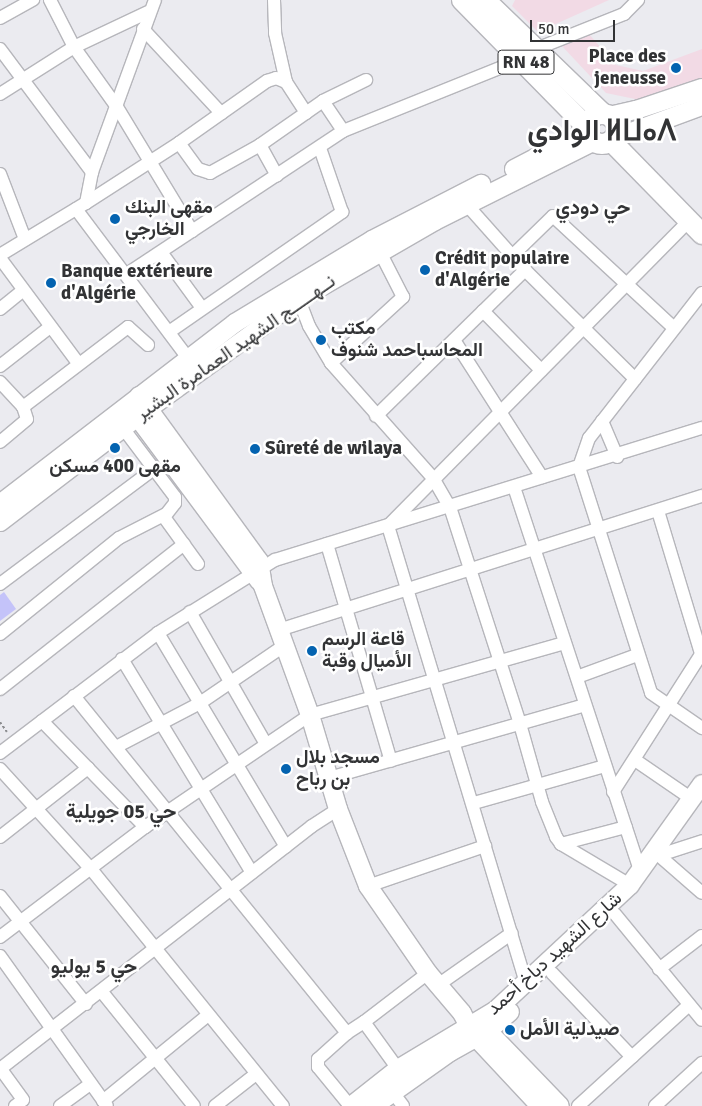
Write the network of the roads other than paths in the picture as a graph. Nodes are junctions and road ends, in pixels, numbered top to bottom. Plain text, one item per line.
1 (33, 0) edge
2 (50, 0) edge
3 (154, 0) edge
4 (274, 0) edge
5 (462, 0) edge
6 (485, 0) edge
7 (638, 0) edge
8 (148, 12) junction
9 (0, 18) edge
10 (143, 29) junction
11 (74, 47) junction
12 (0, 49) edge
13 (529, 54) junction
14 (366, 80) dead end
15 (22, 81) junction
16 (286, 82) junction
17 (702, 88) edge
18 (0, 94) edge
19 (323, 102) junction
20 (702, 106) edge
21 (117, 108) junction
22 (306, 112) junction
23 (221, 113) junction
24 (606, 115) junction
25 (343, 131) junction
26 (599, 136) junction
27 (180, 143) junction
28 (260, 146) junction
29 (320, 148) junction
30 (150, 161) junction
31 (92, 172) junction
32 (277, 176) junction
33 (1, 178) edge
34 (467, 204) junction
35 (81, 206) junction
36 (696, 228) edge
37 (192, 231) junction
38 (25, 239) junction
39 (162, 252) junction
40 (380, 252) junction
41 (512, 256) junction
42 (0, 257) edge
43 (525, 270) junction
44 (127, 274) junction
45 (626, 284) junction
46 (22, 292) junction
47 (297, 292) junction
48 (702, 293) edge
49 (202, 308) junction
50 (0, 309) edge
51 (484, 311) junction
52 (50, 327) junction
53 (583, 327) junction
54 (673, 327) junction
55 (169, 332) junction
56 (454, 340) junction
57 (148, 345) dead end
58 (187, 358) junction
59 (78, 363) junction
60 (331, 363) junction
61 (0, 366) edge
62 (541, 370) junction
63 (199, 373) junction
64 (634, 378) junction
65 (1, 384) edge
66 (23, 407) junction
67 (138, 407) junction
68 (500, 410) junction
69 (376, 416) junction
70 (602, 421) junction
71 (123, 428) junction
72 (702, 428) edge
73 (0, 442) edge
74 (618, 457) junction
75 (579, 468) junction
76 (154, 469) junction
77 (542, 477) junction
78 (433, 478) junction
79 (514, 487) junction
80 (702, 496) edge
81 (0, 504) edge
82 (450, 507) junction
83 (658, 511) junction
84 (164, 514) junction
85 (0, 522) edge
86 (388, 526) junction
87 (599, 530) junction
88 (184, 544) junction
89 (327, 544) junction
90 (535, 549) junction
91 (198, 564) dead end
92 (471, 568) junction
93 (259, 575) junction
94 (0, 584) edge
95 (407, 588) junction
96 (346, 609) junction
97 (190, 612) junction
98 (158, 633) junction
99 (0, 634) edge
100 (282, 638) junction
101 (564, 643) junction
102 (702, 653) edge
103 (637, 655) junction
104 (122, 659) junction
105 (500, 661) junction
106 (577, 677) junction
107 (436, 678) junction
108 (230, 682) junction
109 (0, 689) edge
110 (74, 696) junction
111 (372, 697) junction
112 (200, 703) junction
113 (585, 705) junction
114 (670, 707) junction
115 (310, 715) junction
116 (42, 721) junction
117 (161, 724) junction
118 (520, 724) junction
119 (702, 728) edge
120 (456, 743) junction
121 (266, 744) junction
122 (116, 747) junction
123 (0, 753) edge
124 (391, 760) junction
125 (635, 760) junction
126 (236, 764) junction
127 (605, 766) junction
128 (88, 768) junction
129 (0, 769) edge
130 (329, 778) junction
131 (537, 785) junction
132 (200, 789) junction
133 (613, 792) junction
134 (699, 795) edge
135 (474, 803) junction
136 (36, 808) junction
137 (338, 810) junction
138 (166, 812) junction
139 (145, 827) junction
140 (626, 827) junction
141 (0, 837) edge
142 (702, 841) edge
143 (561, 844) junction
144 (286, 846) junction
145 (484, 846) junction
146 (662, 854) junction
147 (91, 869) junction
148 (252, 873) junction
149 (635, 878) junction
150 (368, 886) junction
151 (232, 890) junction
152 (702, 893) edge
153 (0, 896) edge
154 (615, 914) junction
155 (20, 922) junction
156 (512, 933) junction
157 (702, 936) edge
158 (0, 937) edge
159 (156, 950) junction
160 (0, 956) edge
161 (658, 969) junction
162 (552, 973) junction
163 (433, 979) junction
164 (526, 982) junction
165 (102, 992) junction
166 (86, 1004) junction
167 (689, 1005) junction
168 (208, 1015) junction
169 (702, 1020) edge
170 (364, 1022) junction
171 (475, 1026) junction
172 (54, 1029) junction
173 (347, 1033) junction
174 (632, 1057) junction
175 (155, 1058) junction
176 (702, 1063) edge
177 (0, 1069) edge
178 (398, 1069) junction
179 (256, 1074) junction
180 (90, 1084) junction
181 (393, 1093) edge
182 (105, 1103) edge
183 (15, 1106) edge
184 (60, 1106) edge
185 (194, 1106) edge
186 (215, 1106) edge
187 (283, 1106) edge
188 (350, 1106) edge
189 (374, 1106) edge
190 (540, 1106) edge
191 (560, 1106) edge
192 (578, 1106) edge
193 (655, 1106) edge

1 - 9 street
2 - 11 street
3 - 8 street
4 - 16 street
5 - 13 main road, RN 48
6 - 13 main road, RN 48
7 - 13 street
8 - 10 street
8 - 11 street
10 - 21 street
10 - 23 street
11 - 15 street
11 - 21 street
12 - 15 street
13 - 24 main road, RN 48
13 - 25 street
13 - 26 main road, RN 48
14 - 19 street
15 - 18 street
15 - 31 street
16 - 22 street
16 - 23 street
17 - 24 street
19 - 22 street
19 - 25 street
20 - 26 street
21 - 30 street
21 - 31 street
22 - 28 street
23 - 27 street
24 - 26 main road
24 - 26 main road
25 - 29 street
26 - 34 street, نــهـــــج الشهيد العمامرة البشير
26 - 36 main road
26 - 47 street, نــهـــــج الشهيد العمامرة البشير
27 - 28 street
27 - 30 street
28 - 32 street
29 - 32 street
29 - 49 street
30 - 35 street
30 - 37 street
31 - 35 street
32 - 37 street
33 - 38 street
34 - 40 street, نــهـــــج الشهيد العمامرة البشير
34 - 41 street
35 - 38 street
35 - 44 street
36 - 45 street
37 - 39 street
38 - 42 street
39 - 44 street
39 - 49 street
40 - 47 street, نــهـــــج الشهيد العمامرة البشير
40 - 60 street
41 - 43 street
41 - 45 street
42 - 46 street
43 - 51 street
43 - 53 street
44 - 55 street
45 - 53 street
45 - 54 street
46 - 50 street
46 - 52 street
47 - 58 street, نــهـــــج الشهيد العمامرة البشير
47 - 60 street
47 - 63 street, نــهـــــج الشهيد العمامرة البشير
48 - 54 street
49 - 55 street
51 - 56 street
51 - 62 street
52 - 59 street
52 - 61 street
53 - 62 street
53 - 64 street
54 - 64 street
55 - 58 street
56 - 68 street
56 - 69 street
57 - 59 street
58 - 63 street
58 - 67 street, نــهـــــج الشهيد العمامرة البشير
59 - 66 street
60 - 69 street
62 - 68 street
63 - 67 street, نــهـــــج الشهيد العمامرة البشير
64 - 70 street
65 - 66 street
66 - 73 street
67 - 71 street, نــهـــــج الشهيد العمامرة البشير
67 - 81 street, نــهـــــج الشهيد العمامرة البشير
67 - 93 street
68 - 77 street
68 - 78 street
69 - 78 street
70 - 74 street
70 - 75 street
71 - 76 street
71 - 85 street, نــهـــــج الشهيد العمامرة البشير
72 - 74 street
74 - 75 street
75 - 77 street
75 - 87 street
76 - 84 street
76 - 94 street
77 - 79 street
78 - 82 street
78 - 86 street
79 - 82 street
79 - 90 street
80 - 83 street
82 - 86 street
82 - 92 street
83 - 87 street
83 - 102 street
84 - 88 street
84 - 99 street
86 - 89 street
86 - 95 street
87 - 90 street
87 - 103 street
88 - 91 street
88 - 109 street
89 - 93 street
89 - 96 street
90 - 92 street
90 - 101 street
92 - 95 street
92 - 105 street
93 - 97 street
93 - 100 street
95 - 96 street
95 - 107 street
96 - 100 street
96 - 111 street
97 - 98 street
97 - 108 street
98 - 104 street
98 - 112 street
100 - 108 street
100 - 115 street
101 - 105 street
101 - 106 street
102 - 114 street
103 - 106 street
103 - 114 street
104 - 110 street
104 - 117 street
105 - 107 street
105 - 118 street
106 - 113 street
107 - 111 street
107 - 120 street
108 - 112 street
108 - 121 street
110 - 116 street
110 - 122 street
111 - 115 street
111 - 124 street
112 - 117 street
112 - 126 street
113 - 118 street
113 - 127 street
114 - 119 street
114 - 125 street
115 - 121 street
115 - 130 street
116 - 123 street
116 - 128 street
117 - 122 street
117 - 132 street
118 - 120 street
118 - 131 street
120 - 124 street
120 - 135 street
121 - 126 street
122 - 138 street
124 - 130 street
125 - 133 street
125 - 134 street
126 - 132 street
126 - 144 street
127 - 131 street
127 - 133 street
128 - 136 street
128 - 139 street
129 - 136 street
130 - 137 street
131 - 135 street
131 - 143 street
132 - 138 street
132 - 148 street
133 - 140 street
134 - 146 street, شارع الشهيد دباخ أحمد
135 - 145 street
136 - 141 street
136 - 147 street
137 - 144 street
137 - 150 street
138 - 139 street
138 - 151 street
139 - 147 street
140 - 143 street
140 - 149 street
142 - 146 street
143 - 149 street
144 - 148 street
145 - 150 street
145 - 156 street
146 - 149 street, شارع الشهيد دباخ أحمد
146 - 152 street
146 - 154 street, شارع الشهيد دباخ أحمد
147 - 155 street
147 - 159 street
148 - 151 street
149 - 164 street, شارع الشهيد دباخ أحمد
150 - 163 street
151 - 159 street
151 - 173 street
153 - 155 street
154 - 161 street
154 - 162 street, شارع الشهيد دباخ أحمد
155 - 158 street
155 - 166 street
156 - 163 street
156 - 164 street
157 - 161 street
159 - 165 street
159 - 168 street
160 - 172 street
161 - 167 street
162 - 171 street, شارع الشهيد دباخ أحمد
162 - 174 street
163 - 170 street
163 - 171 street
164 - 171 street, شارع الشهيد دباخ أحمد
165 - 166 street
165 - 175 street
166 - 172 street
167 - 169 street
167 - 174 street
168 - 175 street
168 - 179 street
170 - 173 street
170 - 178 street
171 - 178 street, شارع الشهيد دباخ أحمد
171 - 181 street, شارع الشهيد دباخ أحمد
171 - 190 street
171 - 191 street
172 - 177 street
172 - 180 street
173 - 188 street
174 - 192 street
175 - 182 street
175 - 185 street
176 - 193 street
177 - 183 street
178 - 181 street, شارع الشهيد دباخ أحمد
179 - 186 street
179 - 187 street
180 - 182 street
180 - 184 street
181 - 188 street, شارع الشهيد دباخ أحمد
181 - 189 street, شارع الشهيد دباخ أحمد

